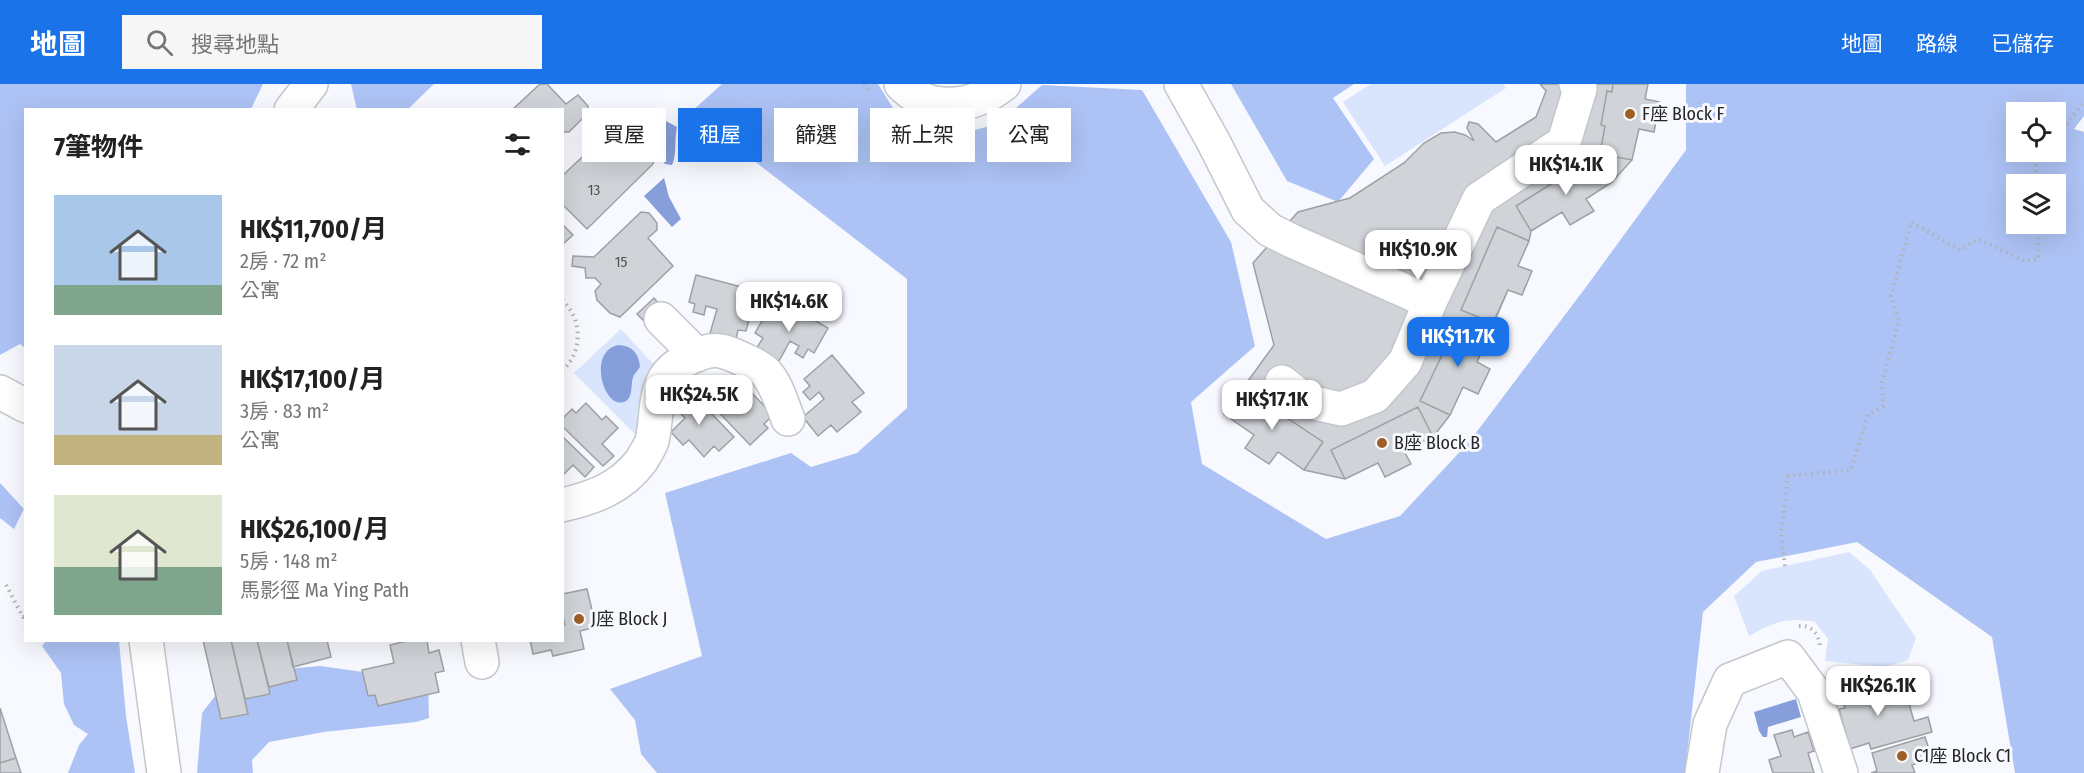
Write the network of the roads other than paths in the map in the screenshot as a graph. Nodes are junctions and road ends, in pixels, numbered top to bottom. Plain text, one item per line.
1 (311, 84) edge
2 (901, 84) edge
3 (1004, 84) edge
4 (1181, 84) edge
5 (1576, 84) edge
6 (293, 108) edge
7 (1430, 302) junction
8 (661, 319) dead end
9 (697, 355) junction
10 (1282, 382) dead end
11 (0, 392) edge
12 (24, 405) edge
13 (788, 419) dead end
14 (564, 505) edge
15 (146, 642) edge
16 (164, 773) edge
17 (1702, 773) edge
18 (1841, 773) edge

1 - 6 street
2 - 3 street
4 - 7 street
5 - 7 street
7 - 10 street
8 - 9 street
9 - 13 street
9 - 14 street
11 - 12 street
15 - 16 street
17 - 18 street

